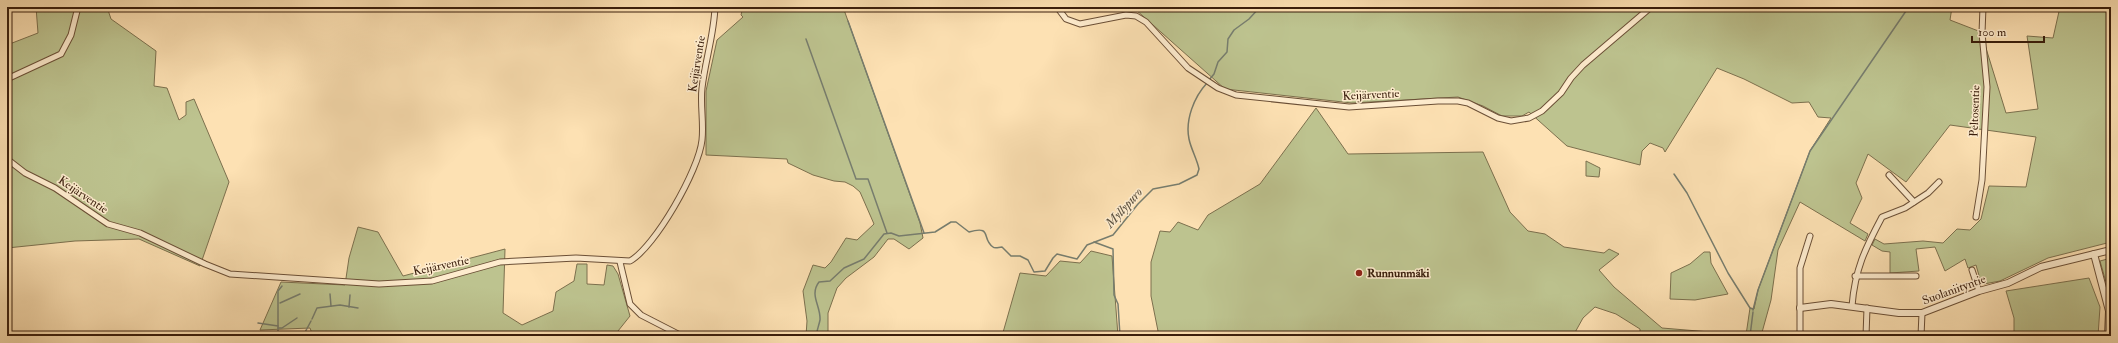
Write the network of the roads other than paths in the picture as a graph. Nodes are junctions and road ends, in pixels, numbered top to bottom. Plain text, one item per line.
1 (78, 7) edge
2 (715, 7) edge
3 (1058, 7) edge
4 (1651, 7) edge
5 (1983, 7) edge
6 (7, 79) edge
7 (7, 160) edge
8 (1889, 175) dead end
9 (1939, 182) dead end
10 (1914, 202) junction
11 (1976, 216) dead end
12 (1810, 236) dead end
13 (2111, 250) edge
14 (2094, 254) junction
15 (620, 262) junction
16 (1972, 270) dead end
17 (1855, 276) junction
18 (1916, 276) dead end
19 (1979, 291) junction
20 (1852, 306) junction
21 (1800, 308) junction
22 (1867, 308) junction
23 (1922, 313) junction
24 (682, 336) edge
25 (1800, 336) edge
26 (1866, 336) edge
27 (1922, 336) edge
28 (1973, 336) edge
29 (1979, 336) edge
30 (2108, 336) edge

1 - 6 street
2 - 15 street, Keijärventie
3 - 4 street, Keijärventie
5 - 11 street, Peltosentie
7 - 15 street, Keijärventie
8 - 10 street
9 - 10 street
10 - 17 street
12 - 21 street
13 - 14 street, Suolaniityntie
14 - 19 street, Suolaniityntie
14 - 30 street
15 - 24 street
16 - 19 street
17 - 18 street
17 - 20 street
19 - 23 street, Suolaniityntie
20 - 21 street, Suolaniityntie
20 - 22 street, Suolaniityntie
21 - 25 street
22 - 23 street, Suolaniityntie
22 - 26 street
23 - 27 street
28 - 29 street

